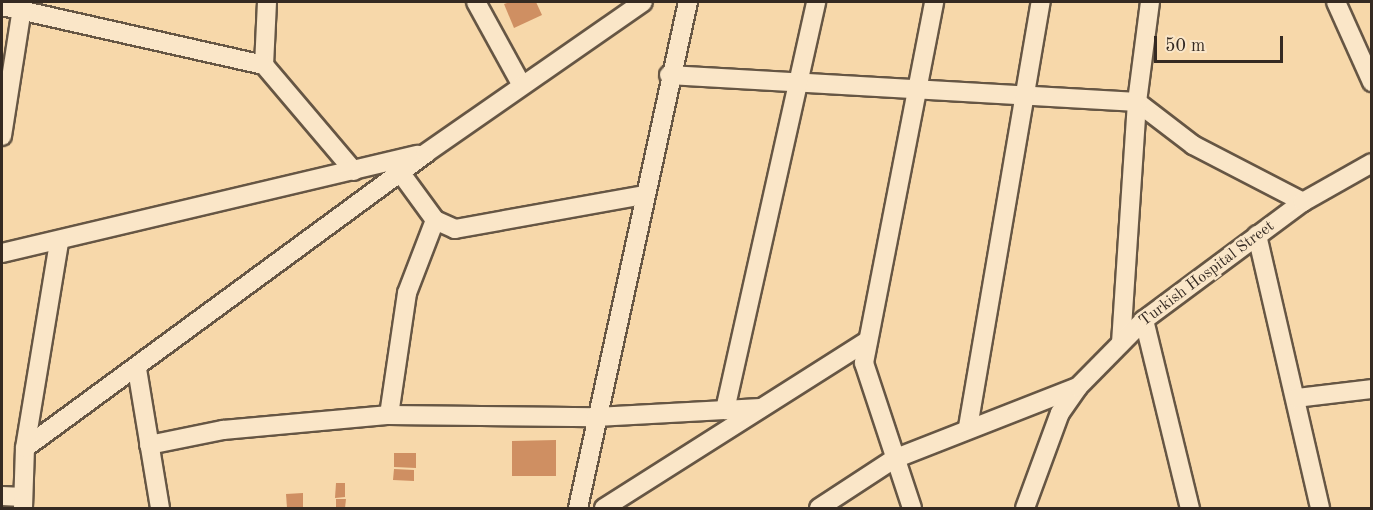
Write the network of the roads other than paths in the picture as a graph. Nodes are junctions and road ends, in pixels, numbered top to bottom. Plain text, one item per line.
1 (267, 2) edge
2 (476, 2) edge
3 (643, 2) edge
4 (688, 2) edge
5 (816, 2) edge
6 (934, 2) edge
7 (1041, 2) edge
8 (1150, 2) edge
9 (1336, 2) edge
10 (2, 6) edge
11 (23, 7) edge
12 (264, 64) junction
13 (669, 75) junction
14 (800, 82) junction
15 (1371, 82) edge
16 (521, 84) junction
17 (917, 88) junction
18 (1027, 92) junction
19 (1137, 102) junction
20 (2, 136) edge
21 (426, 153) junction
22 (1371, 163) edge
23 (354, 171) junction
24 (400, 172) junction
25 (644, 195) junction
26 (1304, 202) junction
27 (435, 220) junction
28 (1257, 235) junction
29 (59, 242) junction
30 (2, 253) edge
31 (1144, 320) junction
32 (867, 341) junction
33 (1121, 343) junction
34 (137, 369) junction
35 (1078, 387) junction
36 (1371, 388) edge
37 (1296, 398) junction
38 (761, 408) junction
39 (725, 410) junction
40 (389, 415) junction
41 (596, 417) junction
42 (968, 427) junction
43 (149, 446) junction
44 (25, 447) junction
45 (894, 459) junction
46 (2, 496) edge
47 (23, 503) edge
48 (160, 508) edge
49 (578, 508) edge
50 (604, 508) edge
51 (819, 508) edge
52 (912, 508) edge
53 (1025, 508) edge
54 (1190, 508) edge
55 (1320, 508) edge

1 - 12 street
2 - 16 street
3 - 16 street
4 - 13 street
5 - 14 street
6 - 17 street
7 - 18 street
8 - 19 street
9 - 15 street
10 - 11 street
11 - 12 street
11 - 20 street
12 - 23 street
13 - 14 street
13 - 25 street
14 - 17 street
14 - 39 street
16 - 21 street
17 - 18 street
17 - 32 street
18 - 19 street
18 - 42 street
19 - 26 street
19 - 33 street
21 - 23 street
21 - 24 street
22 - 26 street, Turkish Hospital Street
23 - 29 street
24 - 27 street
24 - 34 street
25 - 27 street
25 - 41 street
26 - 28 street, Turkish Hospital Street
27 - 40 street
28 - 31 street, Turkish Hospital Street
28 - 37 street
29 - 30 street
29 - 44 street
31 - 33 street, Turkish Hospital Street
31 - 54 street
32 - 38 street
32 - 45 street
33 - 35 street, Turkish Hospital Street
34 - 43 street
34 - 44 street
35 - 42 street
35 - 53 street, Turkish Hospital Street
36 - 37 street
37 - 55 street
38 - 39 street
38 - 50 street
39 - 41 street
40 - 41 street
40 - 43 street
41 - 49 street
42 - 45 street
43 - 48 street
44 - 47 street
45 - 51 street
45 - 52 street
46 - 47 street

